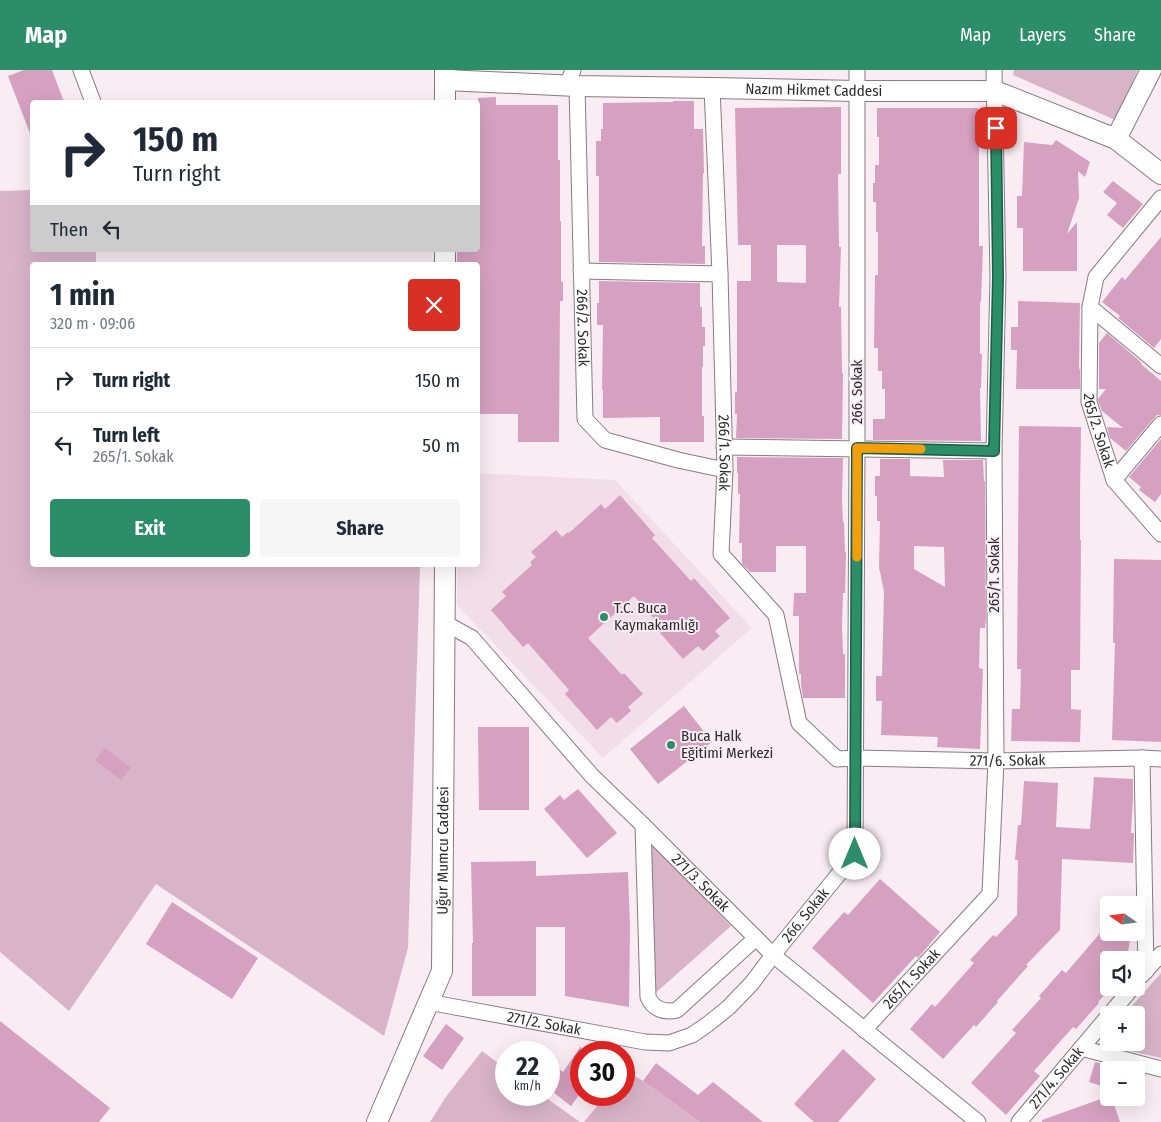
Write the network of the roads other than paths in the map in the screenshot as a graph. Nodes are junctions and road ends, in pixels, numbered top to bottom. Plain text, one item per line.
1 (81, 70) edge
2 (857, 70) edge
3 (994, 70) edge
4 (1151, 70) edge
5 (445, 75) edge
6 (572, 81) edge
7 (712, 88) junction
8 (858, 91) junction
9 (995, 91) junction
10 (92, 100) edge
11 (445, 100) edge
12 (1116, 140) junction
13 (1161, 174) edge
14 (1161, 198) edge
15 (581, 271) junction
16 (720, 274) junction
17 (1090, 307) junction
18 (1161, 366) edge
19 (1161, 424) edge
20 (724, 447) junction
21 (857, 448) junction
22 (994, 451) junction
23 (725, 470) junction
24 (1114, 480) junction
25 (1161, 534) edge
26 (445, 567) edge
27 (445, 623) junction
28 (856, 758) junction
29 (1142, 758) junction
30 (1161, 759) edge
31 (996, 761) junction
32 (642, 824) junction
33 (756, 938) junction
34 (1141, 951) edge
35 (1161, 954) edge
36 (773, 955) junction
37 (1145, 972) edge
38 (1125, 996) edge
39 (428, 1002) junction
40 (864, 1030) junction
41 (1081, 1048) junction
42 (1161, 1069) edge
43 (377, 1122) edge
44 (978, 1122) edge
45 (1019, 1122) edge

1 - 10 street
2 - 8 street, 266. Sokak
3 - 9 street, 265/1. Sokak
4 - 12 main road
5 - 6 main road, Nazım Hikmet Caddesi
5 - 11 main road
6 - 7 main road, Nazım Hikmet Caddesi
6 - 15 street, 266/2. Sokak
7 - 8 main road, Nazım Hikmet Caddesi
7 - 16 street, 266/1. Sokak
8 - 9 main road, Nazım Hikmet Caddesi
8 - 21 street, 266. Sokak
9 - 12 main road, Nazım Hikmet Caddesi
9 - 22 street, 265/1. Sokak
12 - 13 main road, Nazım Hikmet Caddesi
14 - 17 street, 265/2. Sokak
15 - 16 street
15 - 23 street, 266/2. Sokak
16 - 20 street, 266/1. Sokak
17 - 18 street
17 - 24 street, 265/2. Sokak
19 - 24 street
20 - 21 street
20 - 23 street, 266/1. Sokak
21 - 22 street
21 - 28 street, 266. Sokak
22 - 31 street, 265/1. Sokak
23 - 28 street, 266/1. Sokak
24 - 25 street, 265/2. Sokak
26 - 27 main road, Uğur Mumcu Caddesi
27 - 32 street, 271/3. Sokak
27 - 39 main road, Uğur Mumcu Caddesi
28 - 31 street, 271/6. Sokak
28 - 36 street, 266. Sokak
29 - 30 street, 271/6. Sokak
29 - 31 street, 271/6. Sokak
29 - 34 street
31 - 40 street, 265/1. Sokak
32 - 33 street, 271/3. Sokak
32 - 33 street
33 - 36 street, 271/3. Sokak
35 - 37 street
36 - 39 street, 271/2. Sokak
36 - 40 street, 271/3. Sokak
38 - 41 street, 271/4. Sokak
39 - 43 main road, Uğur Mumcu Caddesi
40 - 44 street, 271/3. Sokak
41 - 42 street
41 - 45 street, 271/4. Sokak

